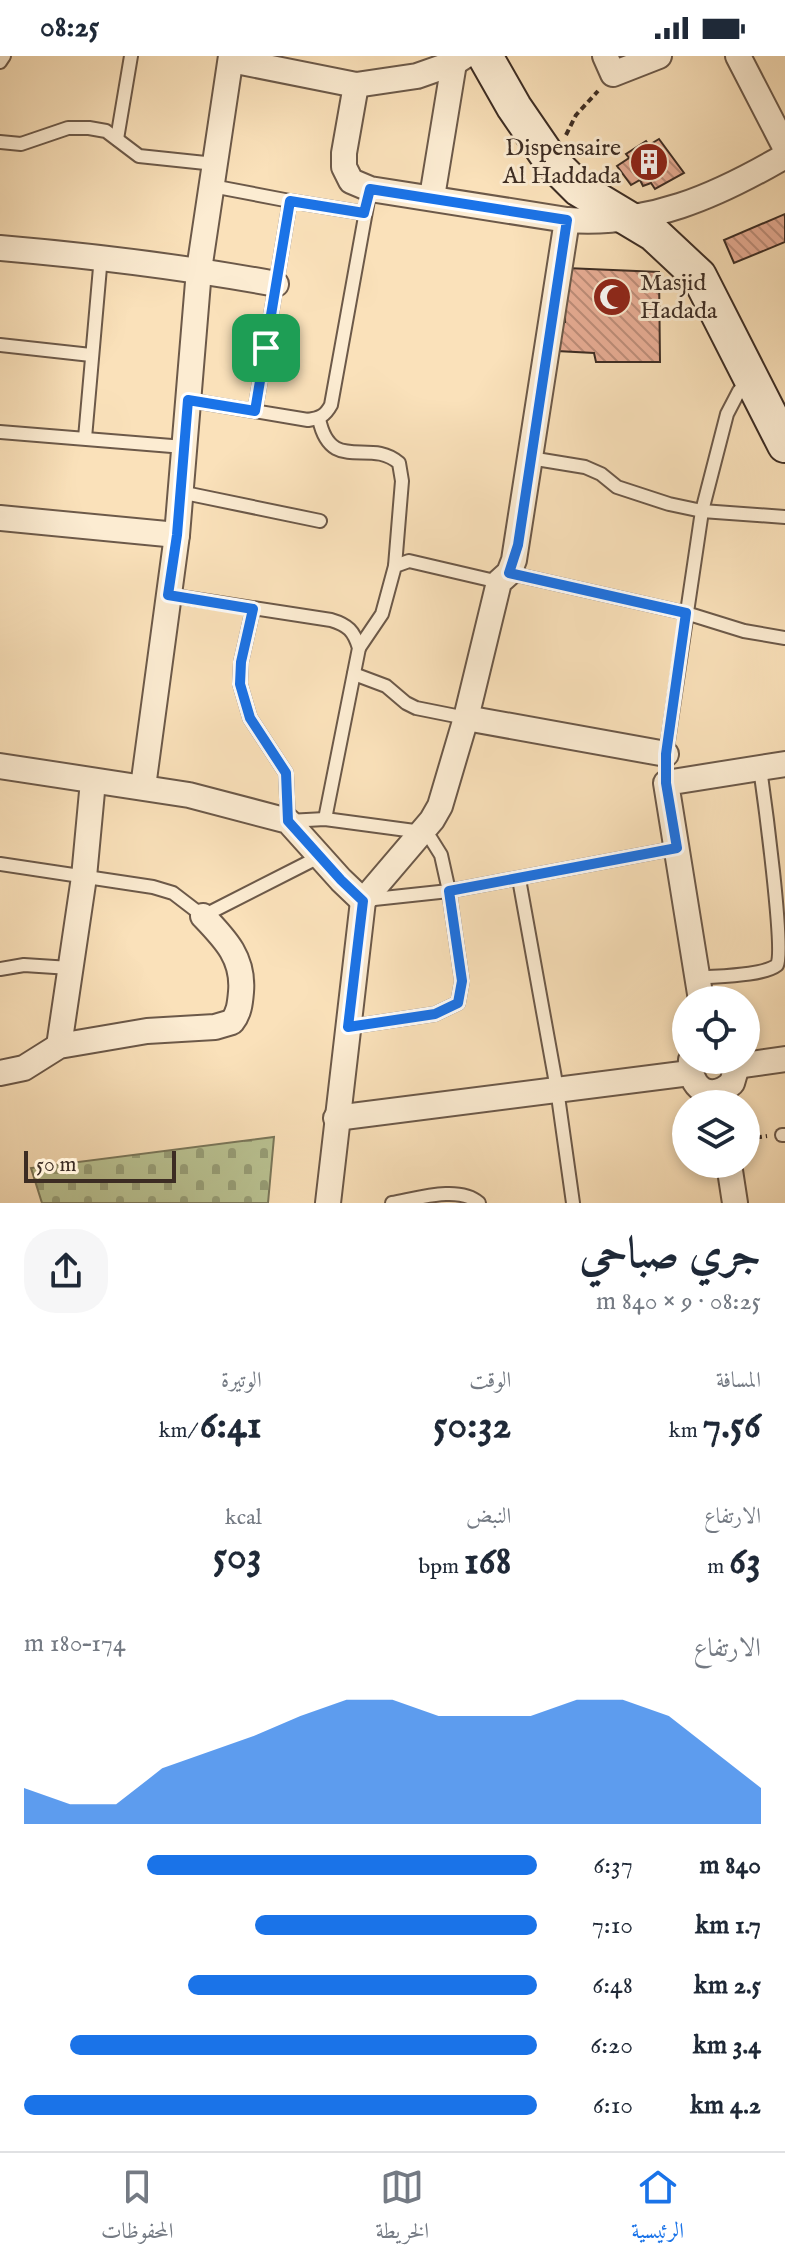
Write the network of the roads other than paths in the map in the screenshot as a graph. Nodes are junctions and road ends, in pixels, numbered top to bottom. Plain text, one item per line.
1 (4, 56) edge
2 (131, 56) edge
3 (659, 56) edge
4 (738, 56) edge
5 (231, 58) edge
6 (468, 58) edge
7 (0, 62) edge
8 (609, 65) edge
9 (356, 85) junction
10 (117, 139) junction
11 (0, 142) edge
12 (785, 147) edge
13 (785, 156) edge
14 (213, 175) junction
15 (370, 189) junction
16 (432, 197) junction
17 (290, 201) junction
18 (364, 213) junction
19 (567, 220) junction
20 (628, 220) junction
21 (0, 248) edge
22 (101, 256) junction
23 (199, 270) junction
24 (276, 284) junction
25 (0, 345) edge
26 (91, 355) junction
27 (751, 379) junction
28 (188, 400) junction
29 (255, 411) junction
30 (319, 419) junction
31 (0, 432) edge
32 (85, 438) junction
33 (785, 445) edge
34 (184, 447) junction
35 (530, 458) junction
36 (180, 492) junction
37 (702, 511) junction
38 (785, 517) edge
39 (0, 518) edge
40 (320, 521) dead end
41 (177, 535) junction
42 (395, 566) junction
43 (504, 578) junction
44 (168, 595) junction
45 (253, 609) junction
46 (686, 613) junction
47 (785, 638) edge
48 (359, 648) junction
49 (354, 674) junction
50 (466, 718) junction
51 (666, 754) junction
52 (785, 764) edge
53 (0, 766) edge
54 (760, 768) junction
55 (93, 781) junction
56 (666, 783) junction
57 (143, 787) junction
58 (325, 819) junction
59 (288, 821) junction
60 (422, 832) junction
61 (677, 848) junction
62 (319, 857) junction
63 (0, 864) edge
64 (84, 877) junction
65 (519, 879) junction
66 (449, 891) junction
67 (363, 901) junction
68 (203, 916) junction
69 (70, 968) junction
70 (0, 969) edge
71 (699, 986) edge
72 (709, 986) edge
73 (348, 1027) junction
74 (59, 1046) junction
75 (785, 1059) edge
76 (760, 1061) edge
77 (672, 1069) edge
78 (0, 1073) edge
79 (557, 1089) junction
80 (336, 1118) junction
81 (731, 1178) edge
82 (328, 1203) edge
83 (392, 1203) edge
84 (479, 1203) edge
85 (573, 1203) edge
86 (735, 1203) edge

1 - 7 lane
2 - 10 lane
3 - 8 street
4 - 12 street
5 - 9 street
5 - 14 street
6 - 9 street
6 - 16 street
6 - 20 street
9 - 15 street
10 - 11 lane
10 - 14 lane
13 - 20 street
14 - 17 lane
14 - 23 street
15 - 16 street
15 - 18 lane
16 - 19 street
17 - 18 lane
17 - 24 lane
18 - 30 lane
19 - 20 street
19 - 35 street
20 - 27 street
21 - 22 street
22 - 23 street
22 - 26 lane
23 - 24 street
23 - 28 street
24 - 29 lane
25 - 26 lane
26 - 32 lane
27 - 33 street
27 - 37 lane
28 - 29 lane
28 - 34 street
29 - 30 lane
30 - 42 lane
31 - 32 lane
32 - 34 lane
34 - 36 street
35 - 37 lane
35 - 43 street
36 - 40 lane
36 - 41 street
37 - 38 lane
37 - 46 lane
39 - 41 street
41 - 44 street
42 - 43 lane
42 - 48 lane
43 - 46 lane
43 - 50 street
44 - 45 lane
44 - 57 street
45 - 48 lane
45 - 59 lane
46 - 47 lane
46 - 51 lane
48 - 49 lane
49 - 50 lane
49 - 58 lane
50 - 51 street
50 - 60 street
51 - 56 lane
52 - 54 street
53 - 55 street
54 - 56 street
54 - 72 lane
55 - 57 street
55 - 64 street
56 - 61 street
57 - 59 street
58 - 59 lane
58 - 60 lane
59 - 62 street
60 - 66 lane
60 - 67 street
61 - 65 lane
61 - 71 street
62 - 67 street
62 - 68 lane
63 - 64 lane
64 - 68 lane
64 - 69 street
65 - 66 lane
65 - 79 lane
66 - 67 lane
66 - 73 lane
67 - 73 street
68 - 74 street
69 - 70 lane
69 - 74 street
73 - 80 street
74 - 78 street
75 - 76 street
77 - 79 street
79 - 80 street
79 - 85 lane
80 - 82 street
81 - 86 street
83 - 84 lane

